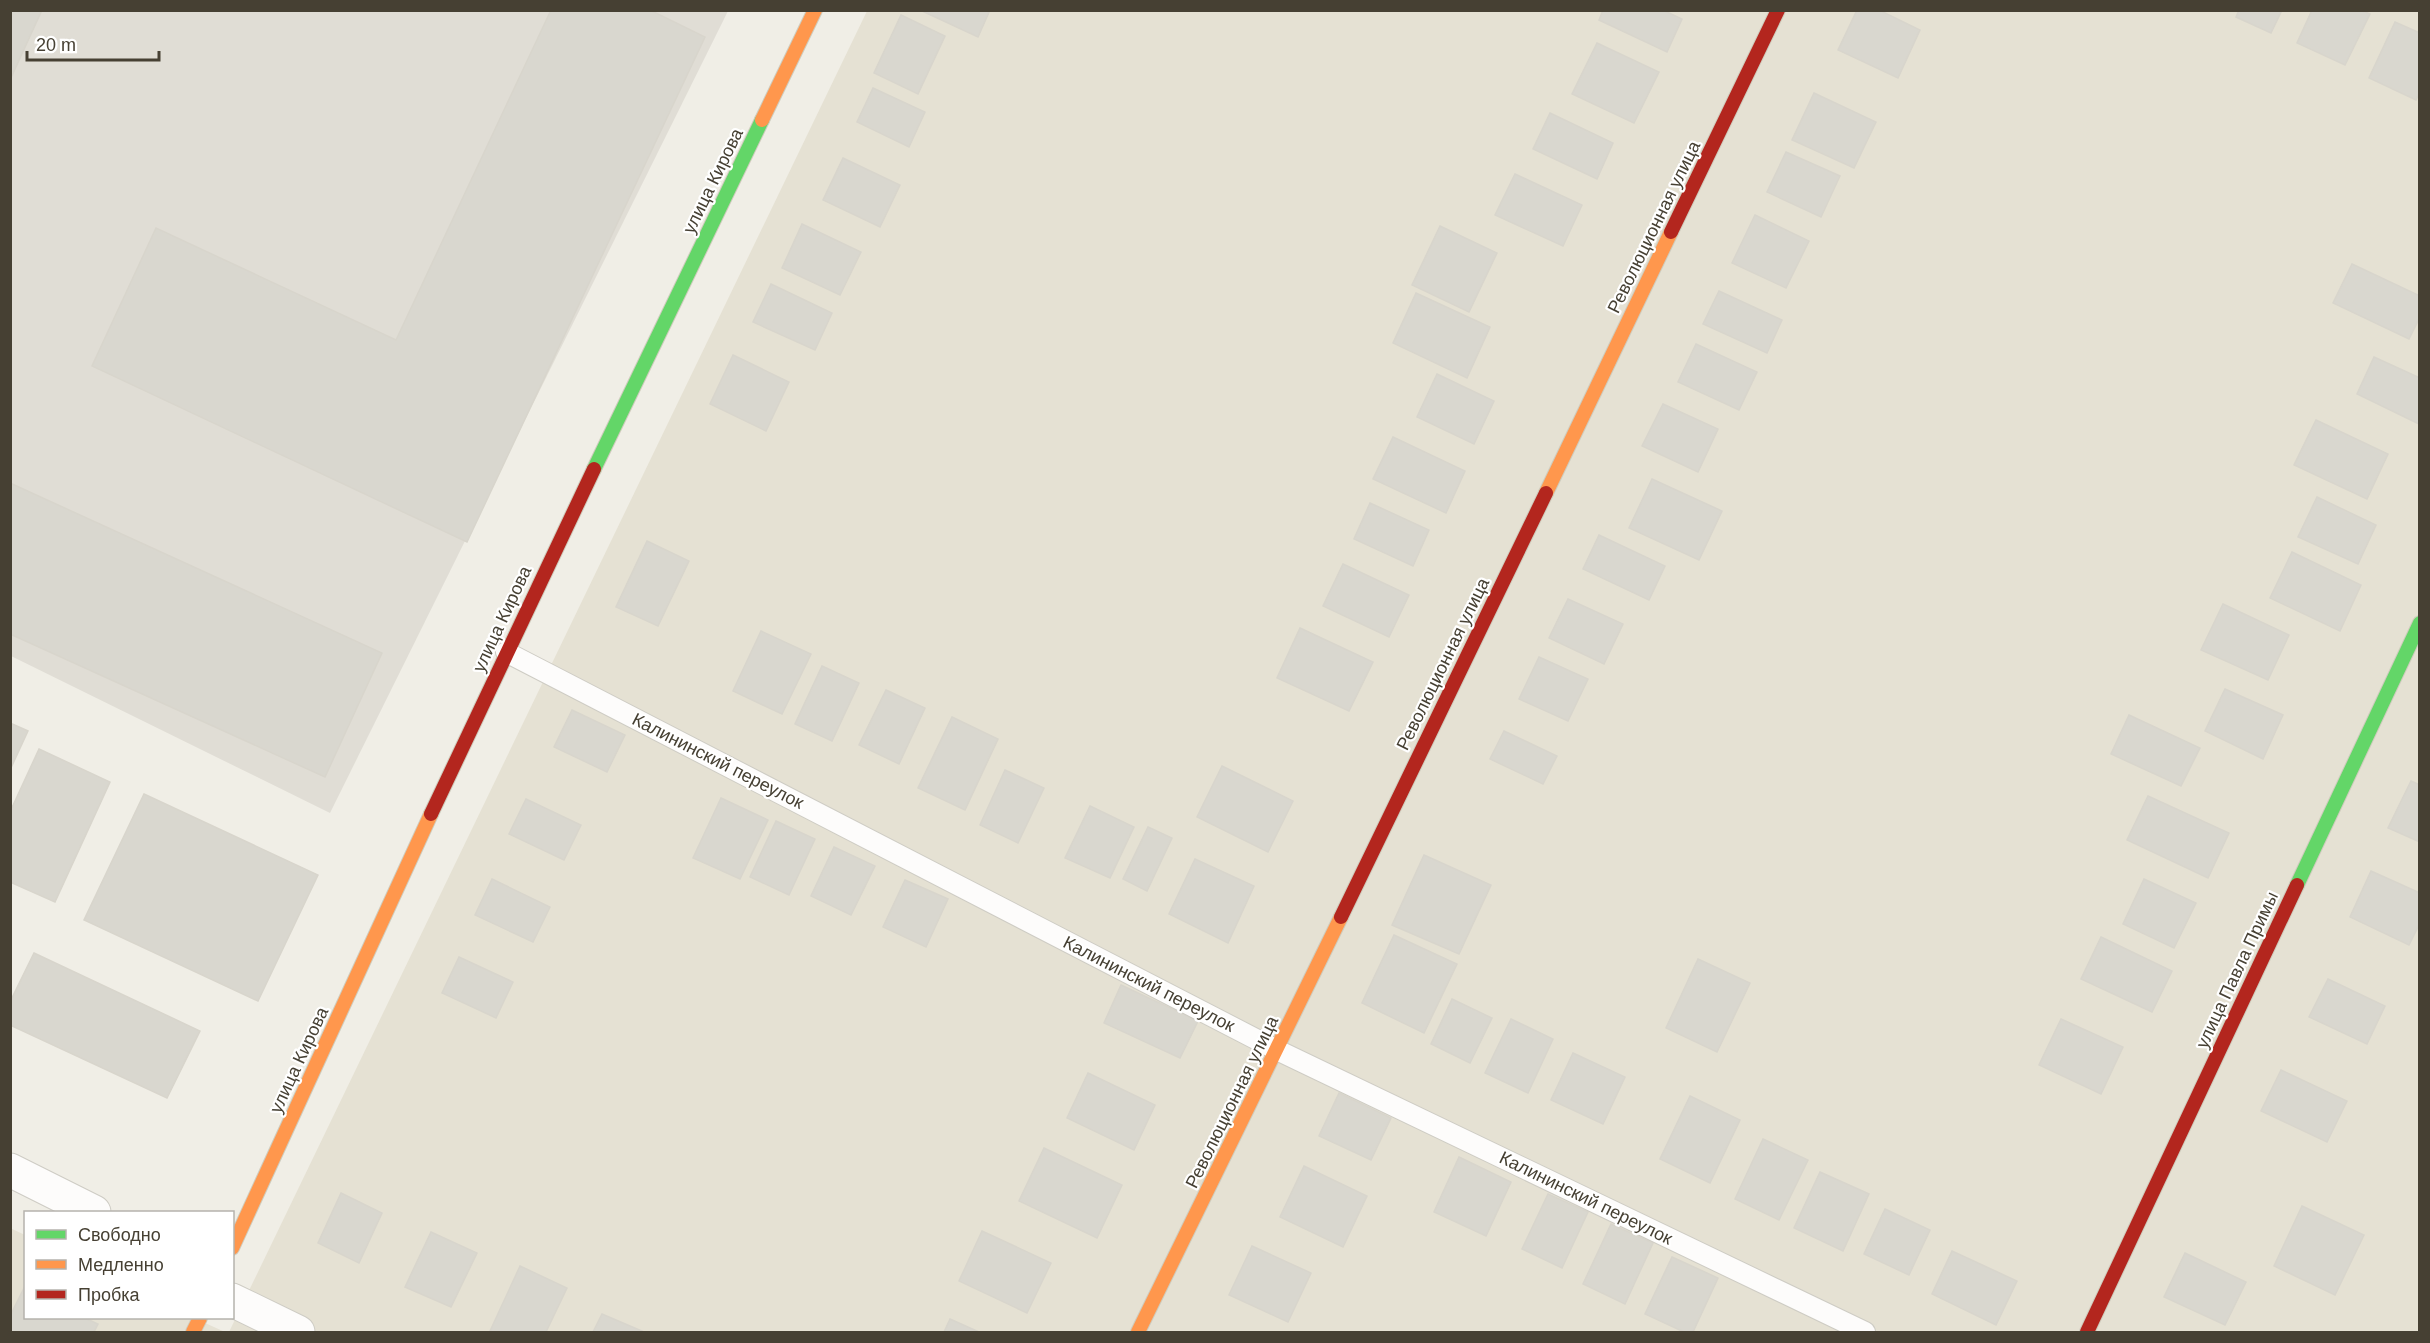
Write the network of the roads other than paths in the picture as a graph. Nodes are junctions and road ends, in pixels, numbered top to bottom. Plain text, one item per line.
1 (815, 10) edge
2 (1778, 10) edge
3 (2420, 623) edge
4 (506, 652) junction
5 (1277, 1050) junction
6 (10, 1170) edge
7 (92, 1211) edge
8 (234, 1244) edge
9 (234, 1301) edge
10 (298, 1332) edge
11 (1138, 1332) edge
12 (1865, 1332) edge
13 (2087, 1332) edge

1 - 4 street, улица Кирова
2 - 5 street, Революционная улица
3 - 13 street, улица Павла Примы
4 - 5 lane, Калининский переулок
4 - 8 street, улица Кирова
5 - 11 street, Революционная улица
5 - 12 lane, Калининский переулок
6 - 7 street
9 - 10 street

